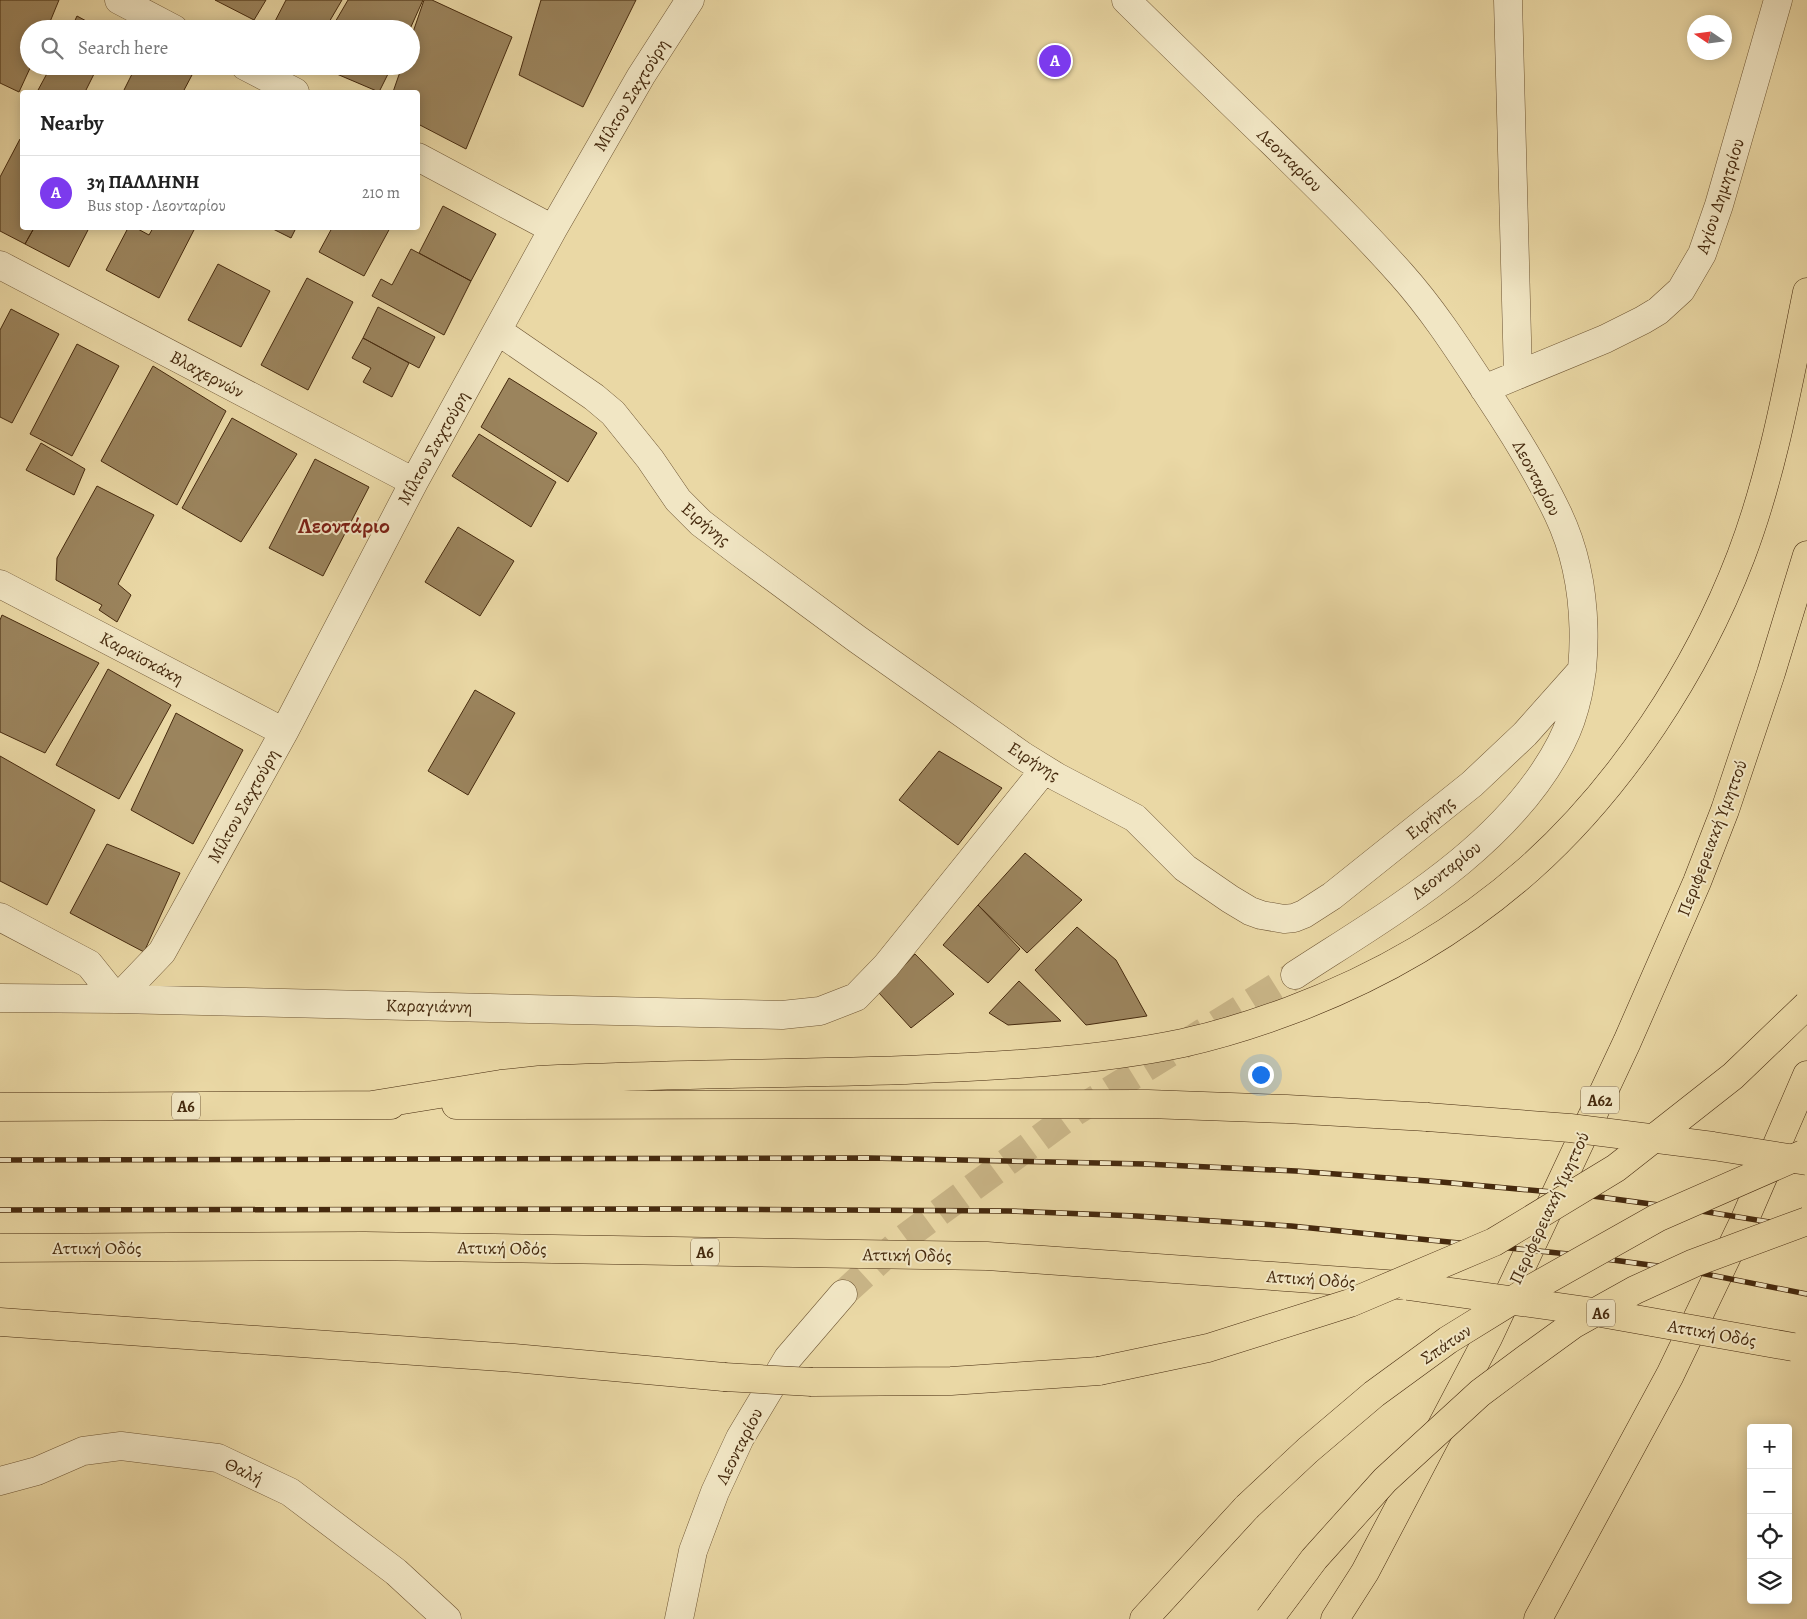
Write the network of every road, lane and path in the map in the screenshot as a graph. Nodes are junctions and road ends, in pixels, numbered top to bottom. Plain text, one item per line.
1 (119, 0) edge
2 (690, 0) edge
3 (1126, 0) edge
4 (1508, 0) edge
5 (1778, 0) edge
6 (157, 20) edge
7 (262, 75) edge
8 (291, 90) edge
9 (420, 158) edge
10 (553, 229) junction
11 (0, 265) edge
12 (1807, 292) edge
13 (498, 331) junction
14 (1518, 375) junction
15 (1484, 389) junction
16 (414, 482) junction
17 (1807, 555) edge
18 (0, 584) edge
19 (1582, 670) junction
20 (284, 732) junction
21 (1044, 770) junction
22 (0, 917) edge
23 (1295, 975) tunnel mouth
24 (0, 998) edge
25 (117, 999) junction
26 (1807, 1005) edge
27 (1807, 1075) edge
28 (372, 1105) junction
29 (0, 1107) edge
30 (1807, 1152) edge
31 (1807, 1161) edge
32 (1807, 1221) edge
33 (0, 1248) edge
34 (844, 1294) tunnel mouth
35 (0, 1322) edge
36 (1800, 1348) edge
37 (0, 1482) edge
38 (447, 1619) edge
39 (680, 1619) edge
40 (1144, 1619) edge
41 (1269, 1619) edge
42 (1335, 1619) edge
43 (1538, 1619) edge

1 - 6 street
2 - 10 street, Μίλτου Σαχτούρη
3 - 15 street, Λεονταρίου
4 - 14 street
5 - 14 street, Αγίου Δημητρίου
7 - 8 street
9 - 10 street
10 - 13 street, Μίλτου Σαχτούρη
11 - 16 street, Βλαχερνών
12 - 28 main road
13 - 16 street, Μίλτου Σαχτούρη
13 - 21 street, Ειρήνης
14 - 15 street, Αγίου Δημητρίου
15 - 19 street, Λεονταρίου
16 - 20 street, Μίλτου Σαχτούρη
17 - 42 main road, Περιφερειακή Υμηττού / Α62
18 - 20 street, Καραϊσκάκη
19 - 21 street, Ειρήνης
19 - 23 street, Λεονταρίου
20 - 25 street, Μίλτου Σαχτούρη
21 - 25 street, Καραγιάννη
22 - 25 street
24 - 25 street, Καραγιάννη
26 - 35 main road, bridge
27 - 43 main road
28 - 29 main road, Α6
28 - 31 main road, Α6, bridge
30 - 40 main road, Σπάτων, bridge
32 - 41 main road, bridge
33 - 36 main road, Αττική Οδός / Α6, bridge
34 - 39 street, Λεονταρίου
37 - 38 street, Θαλή

